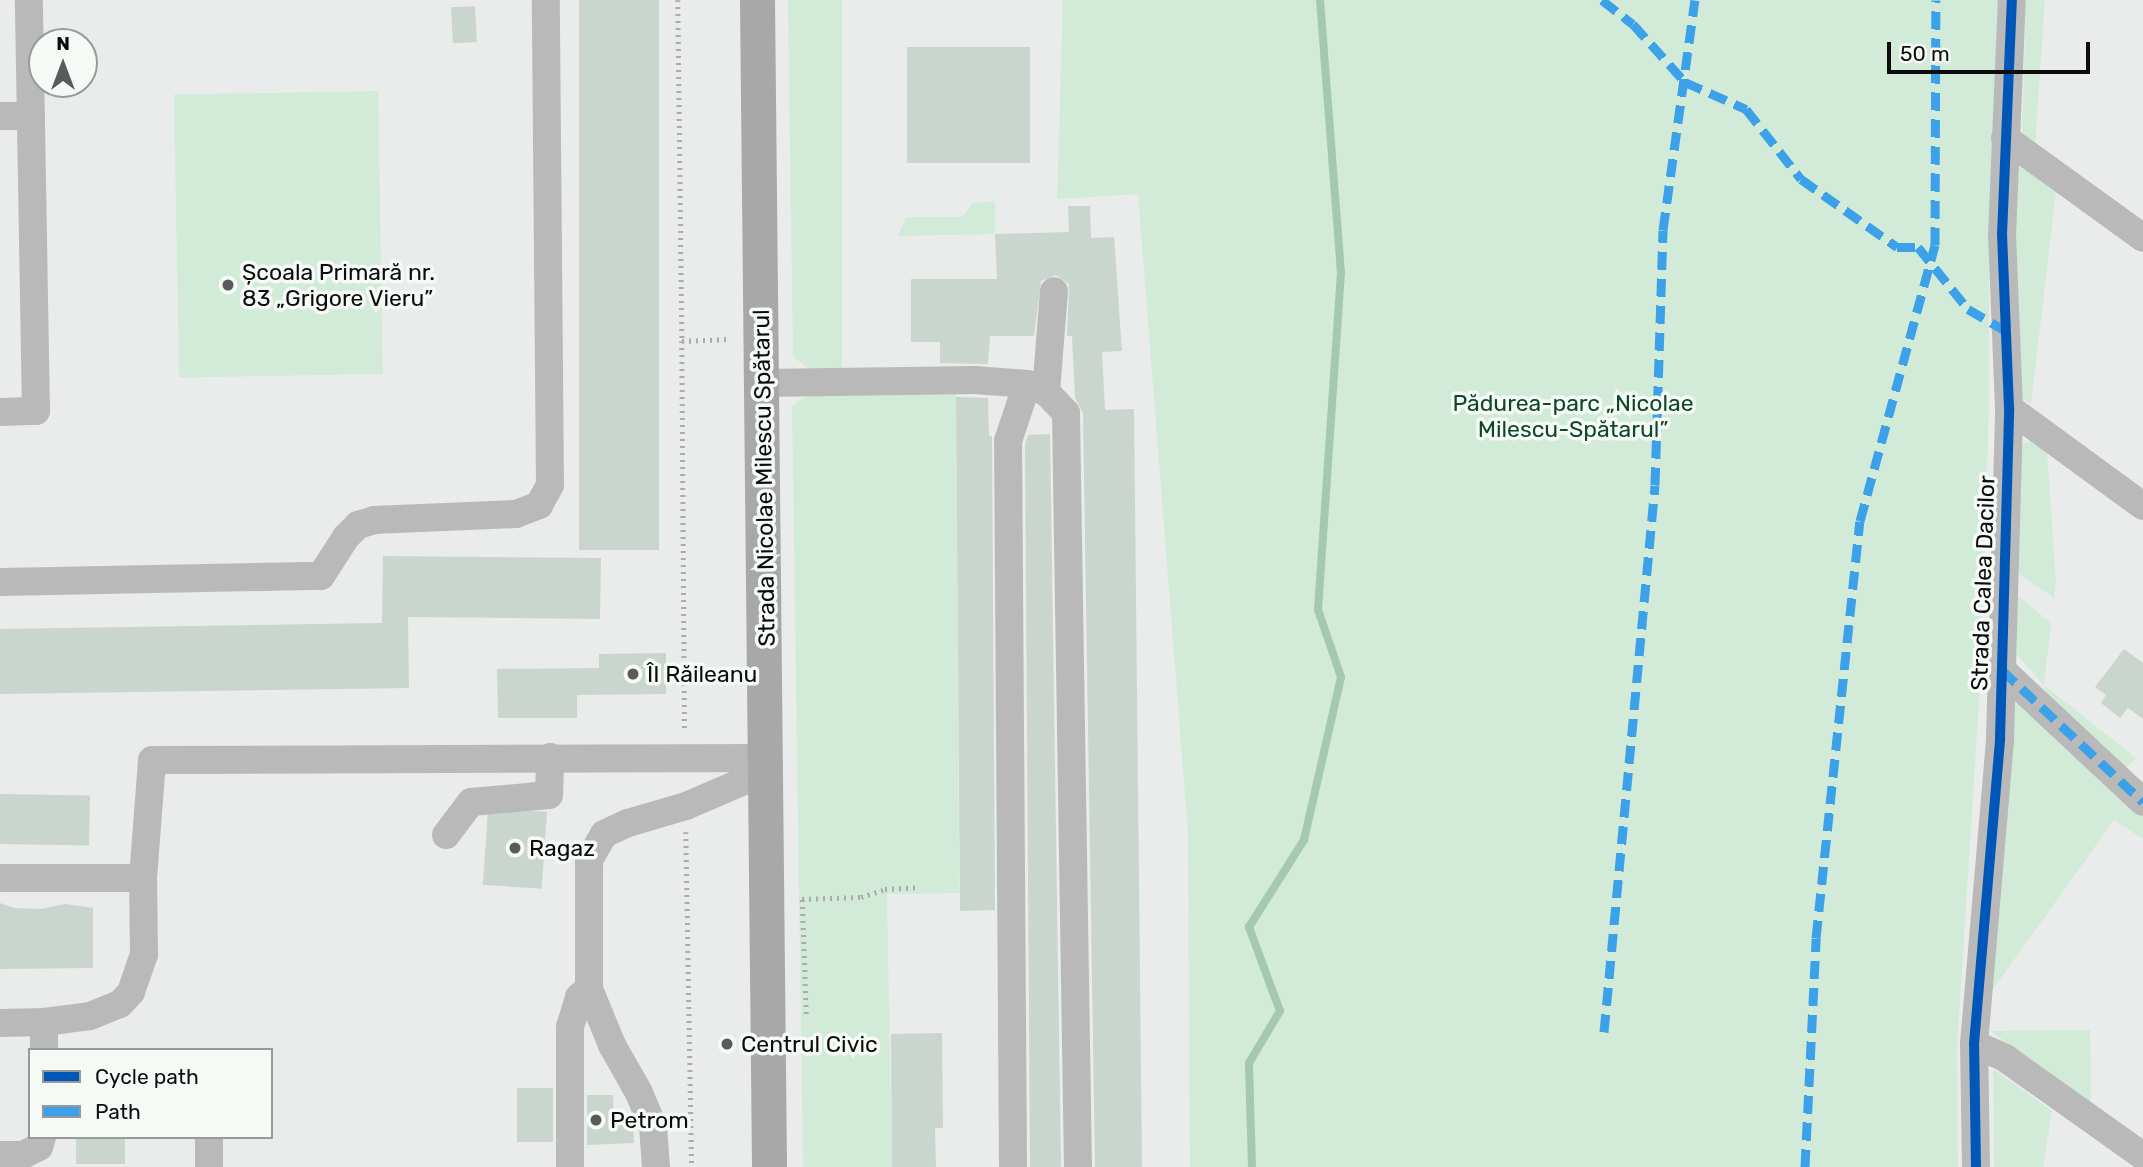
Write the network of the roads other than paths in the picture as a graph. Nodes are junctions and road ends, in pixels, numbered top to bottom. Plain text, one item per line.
1 (29, 0) edge
2 (546, 0) edge
3 (757, 0) edge
4 (2012, 0) edge
5 (31, 116) junction
6 (0, 117) edge
7 (2005, 138) junction
8 (2143, 238) edge
9 (1054, 290) dead end
10 (763, 383) junction
11 (1036, 388) junction
12 (2009, 408) junction
13 (0, 412) edge
14 (2143, 506) edge
15 (0, 582) edge
16 (2002, 670) junction
17 (550, 757) junction
18 (767, 758) junction
19 (2143, 802) edge
20 (446, 835) dead end
21 (0, 878) edge
22 (143, 878) junction
23 (589, 989) junction
24 (0, 1023) edge
25 (44, 1036) edge
26 (1974, 1044) junction
27 (41, 1139) edge
28 (209, 1139) edge
29 (0, 1155) edge
30 (2143, 1156) edge
31 (209, 1167) edge
32 (570, 1167) edge
33 (656, 1167) edge
34 (769, 1167) edge
35 (1013, 1167) edge
36 (1078, 1167) edge
37 (1976, 1167) edge

1 - 5 street
2 - 15 street
3 - 10 main road, Strada Nicolae Milescu Spătarul
4 - 7 street, Strada Calea Dacilor
5 - 6 street
5 - 13 street
7 - 8 street
7 - 12 street, Strada Calea Dacilor
9 - 11 street
10 - 11 street
10 - 18 main road, Strada Nicolae Milescu Spătarul
11 - 35 street
11 - 36 street
12 - 14 street
12 - 16 street, Strada Calea Dacilor
16 - 19 street, Strada Calea Dacilor
16 - 26 street, Strada Calea Dacilor
17 - 18 street
17 - 20 street
17 - 22 street
18 - 23 street
18 - 34 main road, Strada Nicolae Milescu Spătarul
21 - 22 street
22 - 25 street
23 - 32 street
23 - 33 street
24 - 25 street
26 - 30 street
26 - 37 street, Strada Calea Dacilor
27 - 29 street
28 - 31 street

